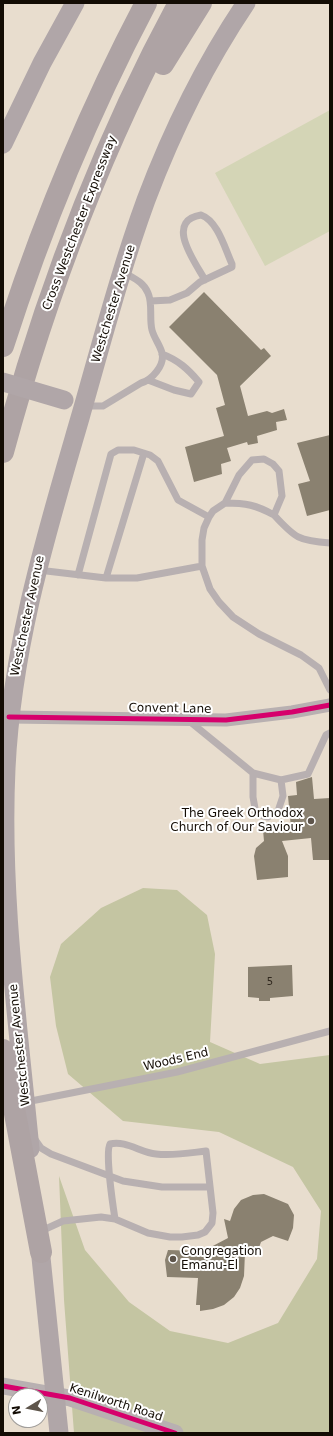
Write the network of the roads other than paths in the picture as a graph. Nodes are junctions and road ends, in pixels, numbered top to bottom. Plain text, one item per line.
1 (142, 3) edge
2 (146, 3) edge
3 (179, 3) edge
4 (201, 3) edge
5 (246, 3) edge
6 (72, 7) edge
7 (128, 38) junction
8 (26, 96) junction
9 (3, 129) edge
10 (3, 144) edge
11 (93, 184) junction
12 (123, 272) junction
13 (205, 280) junction
14 (151, 302) junction
15 (3, 346) edge
16 (162, 354) junction
17 (148, 380) junction
18 (3, 382) edge
19 (83, 406) junction
20 (3, 452) edge
21 (144, 453) junction
22 (225, 503) junction
23 (274, 515) junction
24 (209, 517) junction
25 (330, 543) edge
26 (202, 566) junction
27 (36, 569) junction
28 (78, 575) junction
29 (106, 578) junction
30 (330, 690) edge
31 (330, 705) edge
32 (9, 717) junction
33 (188, 720) junction
34 (330, 733) edge
35 (253, 773) junction
36 (281, 780) junction
37 (330, 1031) edge
38 (3, 1050) edge
39 (26, 1102) junction
40 (29, 1131) junction
41 (110, 1176) junction
42 (210, 1187) junction
43 (115, 1219) junction
44 (40, 1242) junction
45 (3, 1386) edge
46 (55, 1395) junction
47 (59, 1433) edge
48 (175, 1433) edge

1 - 7 highway
2 - 7 highway
3 - 11 highway, Cross Westchester Expressway
4 - 11 highway
5 - 12 main road, Westchester Avenue
6 - 8 main road
7 - 15 highway
8 - 9 main road
8 - 10 main road
11 - 20 highway, Cross Westchester Expressway
12 - 14 lane
12 - 19 main road, Westchester Avenue
13 - 13 lane
13 - 14 lane
14 - 16 lane
16 - 17 lane
16 - 17 lane
17 - 19 lane
18 - 19 main road, bridge
19 - 27 main road, Westchester Avenue
21 - 24 lane
21 - 28 lane
21 - 29 lane
22 - 23 lane
22 - 23 lane
22 - 24 lane
23 - 25 lane
24 - 26 lane
26 - 29 lane
26 - 30 lane
27 - 28 lane
27 - 32 main road, Westchester Avenue
28 - 29 lane
31 - 33 street, Convent Lane
32 - 33 street, Convent Lane
32 - 39 main road, Westchester Avenue
33 - 35 lane
34 - 36 lane
35 - 36 lane
35 - 36 lane
37 - 39 lane, Woods End
38 - 44 highway
39 - 40 main road, Westchester Avenue
40 - 41 lane
40 - 44 main road, Westchester Avenue
41 - 42 lane
41 - 42 lane
41 - 43 lane
42 - 43 lane
43 - 44 lane
44 - 46 main road, Westchester Avenue
45 - 46 street, Kenilworth Road
46 - 47 main road, Westchester Avenue
46 - 48 street, Kenilworth Road

